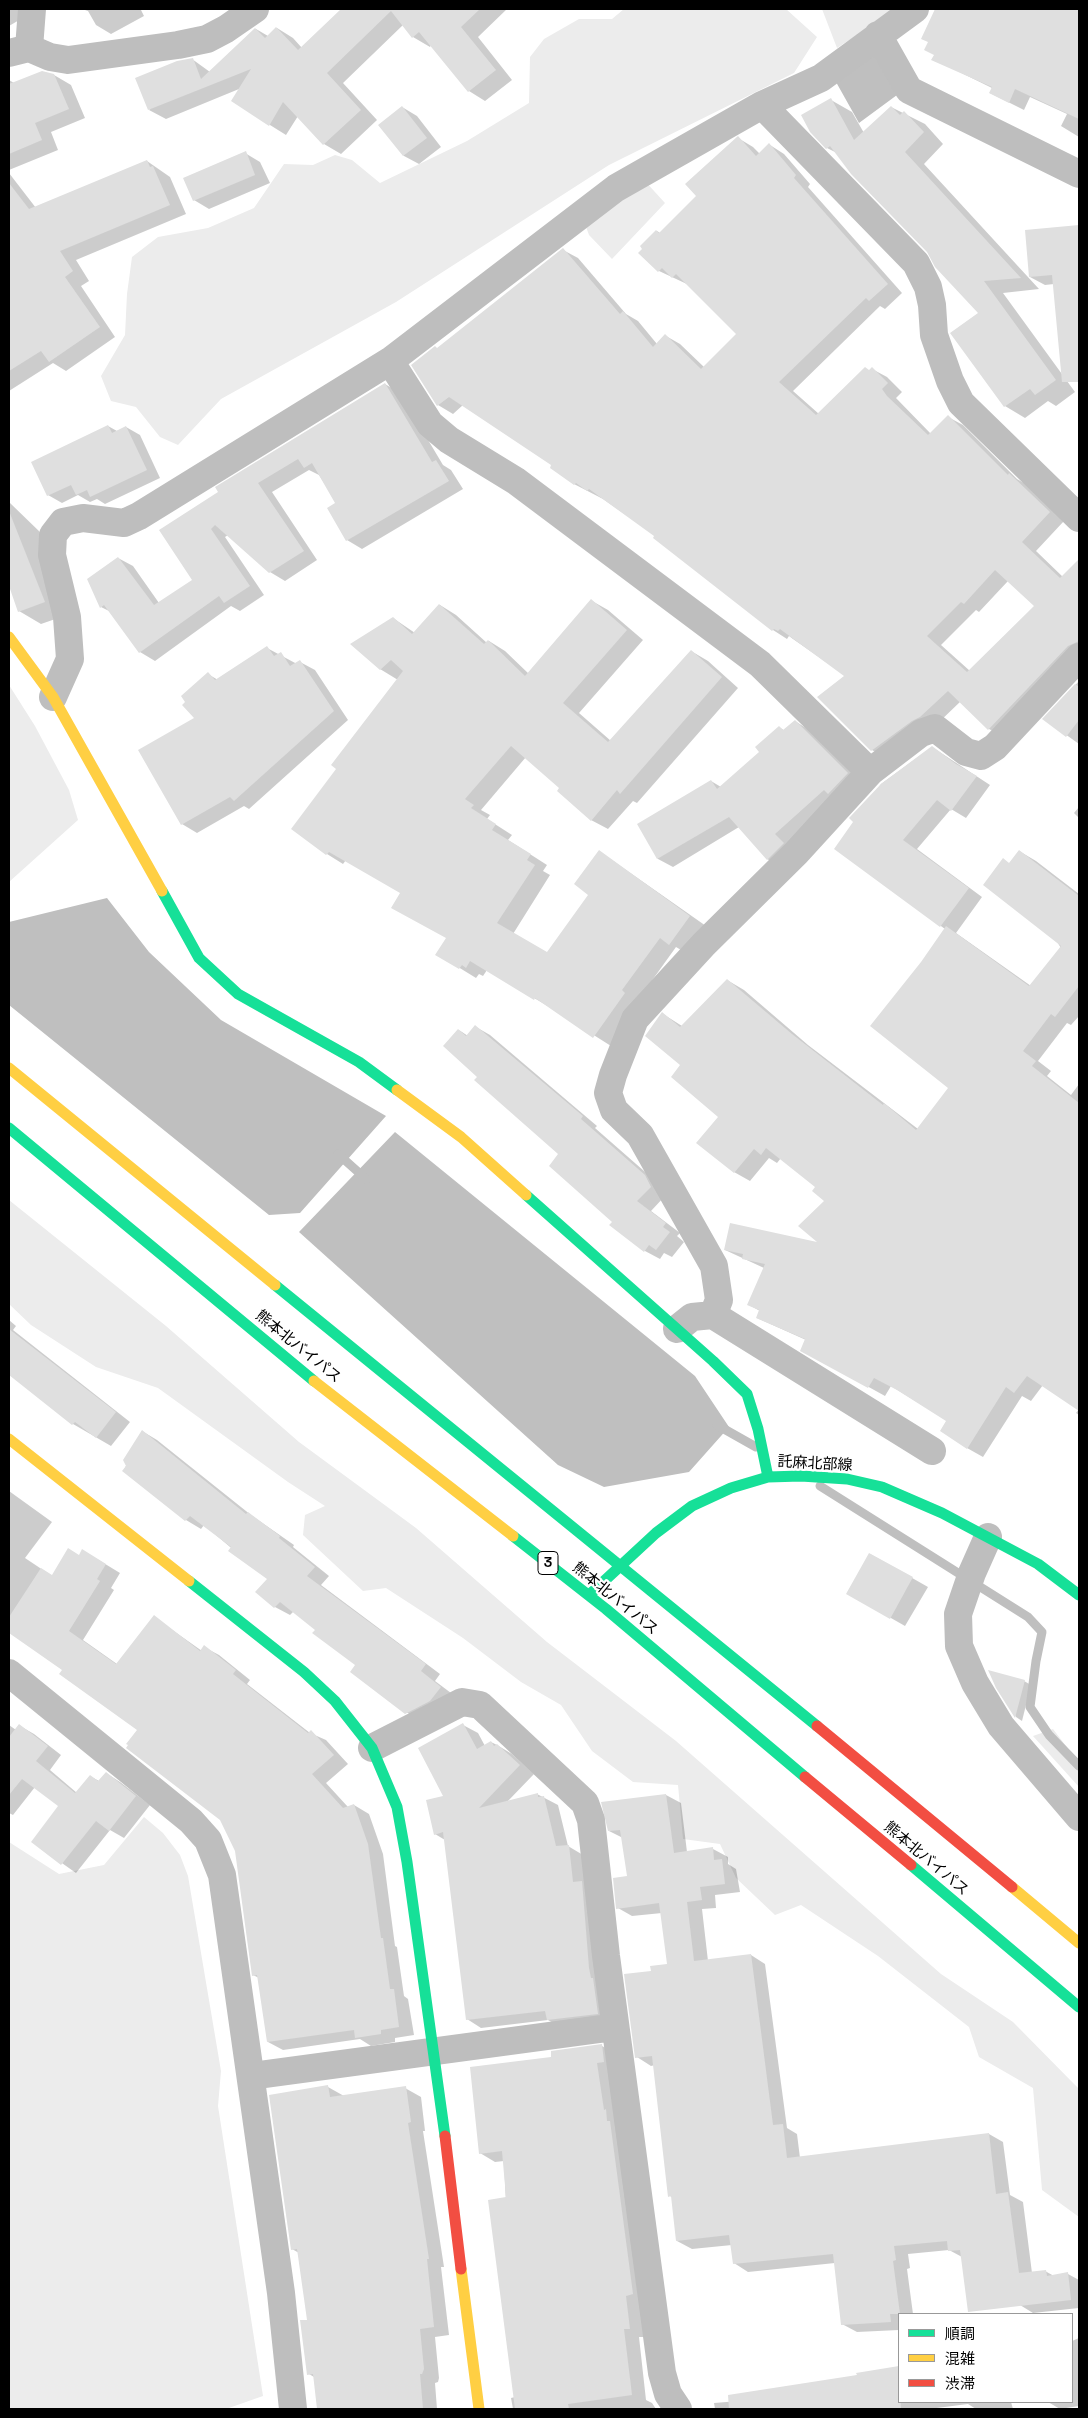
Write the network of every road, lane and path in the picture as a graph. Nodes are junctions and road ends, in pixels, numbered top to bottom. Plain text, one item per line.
1 (32, 9) edge
2 (255, 9) edge
3 (915, 9) edge
4 (878, 35) junction
5 (19, 51) edge
6 (762, 105) junction
7 (1079, 174) edge
8 (390, 361) junction
9 (1079, 518) edge
10 (9, 637) edge
11 (1079, 658) edge
12 (53, 697) junction
13 (870, 772) junction
14 (9, 1068) edge
15 (9, 1128) edge
16 (713, 1316) junction
17 (677, 1329) junction
18 (9, 1439) edge
19 (932, 1451) dead end
20 (768, 1477) junction
21 (988, 1537) junction
22 (620, 1567) junction
23 (589, 1595) junction
24 (1079, 1595) edge
25 (9, 1673) edge
26 (372, 1748) junction
27 (1079, 1817) edge
28 (1079, 1943) edge
29 (1079, 2006) edge
30 (615, 2027) junction
31 (434, 2051) junction
32 (251, 2076) junction
33 (293, 2409) edge
34 (479, 2409) edge
35 (678, 2409) edge

1 - 5 street
2 - 5 street
3 - 4 street
4 - 6 street
4 - 7 street
6 - 8 street
6 - 9 street
8 - 12 street
8 - 13 street
10 - 12 main road
11 - 13 street
12 - 17 main road
13 - 16 street
14 - 22 main road, 熊本北バイパス
15 - 23 main road, 熊本北バイパス / 3
16 - 17 street
16 - 19 street
17 - 20 main road
18 - 26 main road
20 - 21 main road, 託麻北部線
20 - 22 main road, 託麻北部線
21 - 24 main road, 託麻北部線
21 - 27 street
22 - 23 main road, 託麻北部線
22 - 28 main road, 熊本北バイパス
23 - 29 main road, 熊本北バイパス / 3
25 - 32 street
26 - 30 street
26 - 31 main road
30 - 31 street
30 - 35 street
31 - 32 street
31 - 34 main road
32 - 33 street

